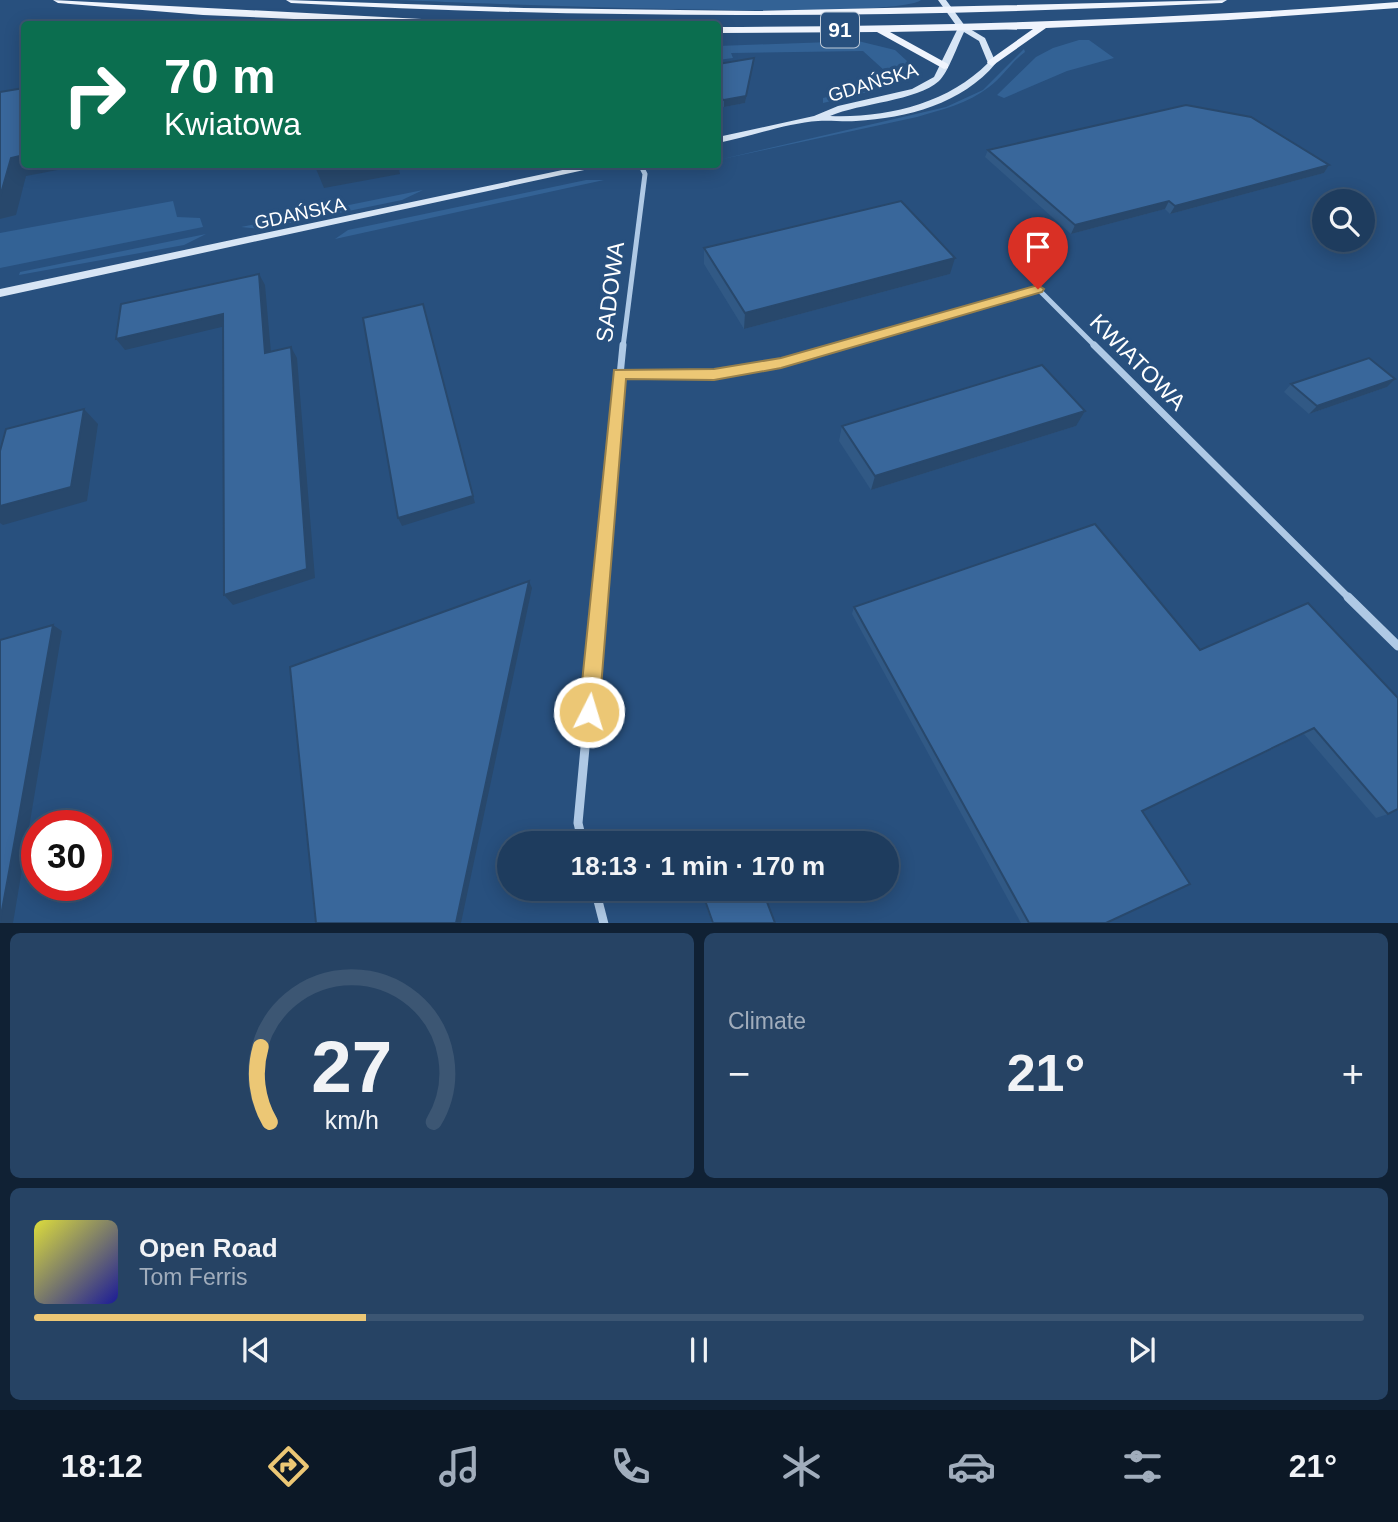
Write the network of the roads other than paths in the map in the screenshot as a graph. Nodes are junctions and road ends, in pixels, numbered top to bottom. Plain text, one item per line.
1 (58, 0) edge
2 (291, 0) edge
3 (942, 0) edge
4 (1222, 0) edge
5 (1398, 5) edge
6 (951, 12) junction
7 (399, 21) edge
8 (1044, 25) junction
9 (961, 28) junction
10 (878, 29) junction
11 (721, 30) edge
12 (992, 63) junction
13 (944, 66) junction
14 (817, 118) junction
15 (721, 139) edge
16 (588, 168) edge
17 (642, 168) edge
18 (0, 293) edge
19 (619, 374) junction
20 (1398, 646) edge
21 (580, 831) edge
22 (598, 901) edge
23 (604, 923) edge

1 - 7 main road
2 - 6 main road, 91
3 - 6 street
4 - 6 main road, 91
5 - 8 main road, 91
6 - 9 street
8 - 9 main road, 91
8 - 12 main road
9 - 10 main road, 91
9 - 12 street
9 - 13 street, GDAŃSKA
10 - 11 main road, 91
10 - 13 main road
12 - 14 street, GDAŃSKA
13 - 14 street, GDAŃSKA
14 - 15 street, GDAŃSKA
16 - 18 street, GDAŃSKA
17 - 19 street, SADOWA
19 - 20 street, KWIATOWA
19 - 21 street, SADOWA
22 - 23 street

